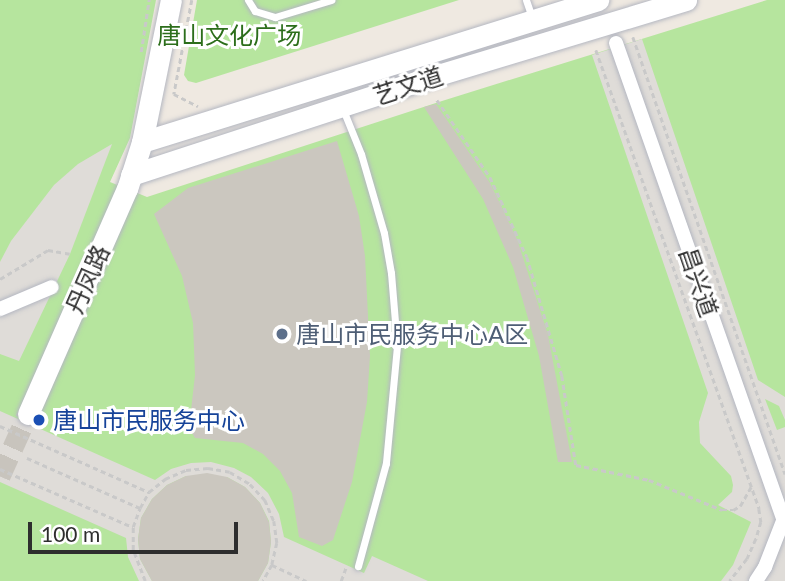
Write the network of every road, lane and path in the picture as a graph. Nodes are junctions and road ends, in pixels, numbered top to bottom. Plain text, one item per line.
1 (149, 0) edge
2 (171, 0) edge
3 (192, 0) edge
4 (247, 0) edge
5 (331, 0) edge
6 (526, 0) edge
7 (595, 0) edge
8 (686, 0) edge
9 (533, 21) junction
10 (603, 25) junction
11 (634, 37) dead end
12 (616, 43) dead end
13 (596, 50) dead end
14 (139, 63) dead end
15 (437, 100) dead end
16 (185, 102) dead end
17 (342, 106) junction
18 (142, 142) junction
19 (131, 175) junction
20 (70, 254) dead end
21 (0, 279) edge
22 (52, 287) dead end
23 (0, 309) edge
24 (0, 426) edge
25 (27, 458) dead end
26 (0, 469) edge
27 (785, 474) edge
28 (751, 487) junction
29 (149, 492) junction
30 (140, 508) junction
31 (784, 522) edge
32 (133, 527) junction
33 (349, 560) dead end
34 (272, 565) junction
35 (358, 566) dead end
36 (145, 581) edge
37 (263, 581) edge
38 (307, 581) edge
39 (341, 581) edge
40 (730, 581) edge
41 (756, 581) edge

1 - 14 path
2 - 18 main road, 丹凤路
3 - 16 path
4 - 5 lane
6 - 9 lane
7 - 9 main road, 艺文道
7 - 10 main road
8 - 10 main road, 艺文道
9 - 18 main road, 艺文道
10 - 17 main road, 艺文道
11 - 27 path
12 - 31 street, 昌兴道
13 - 28 path
15 - 28 path
17 - 19 main road, 艺文道
17 - 35 lane
18 - 19 main road, 丹凤路
18 - 19 main road, 丹凤路
20 - 21 path
22 - 23 street
24 - 29 path
25 - 30 path
26 - 32 path
28 - 40 path
29 - 30 path
29 - 34 path
30 - 32 path
31 - 41 street
32 - 36 path
33 - 39 path
34 - 37 path
34 - 38 path

